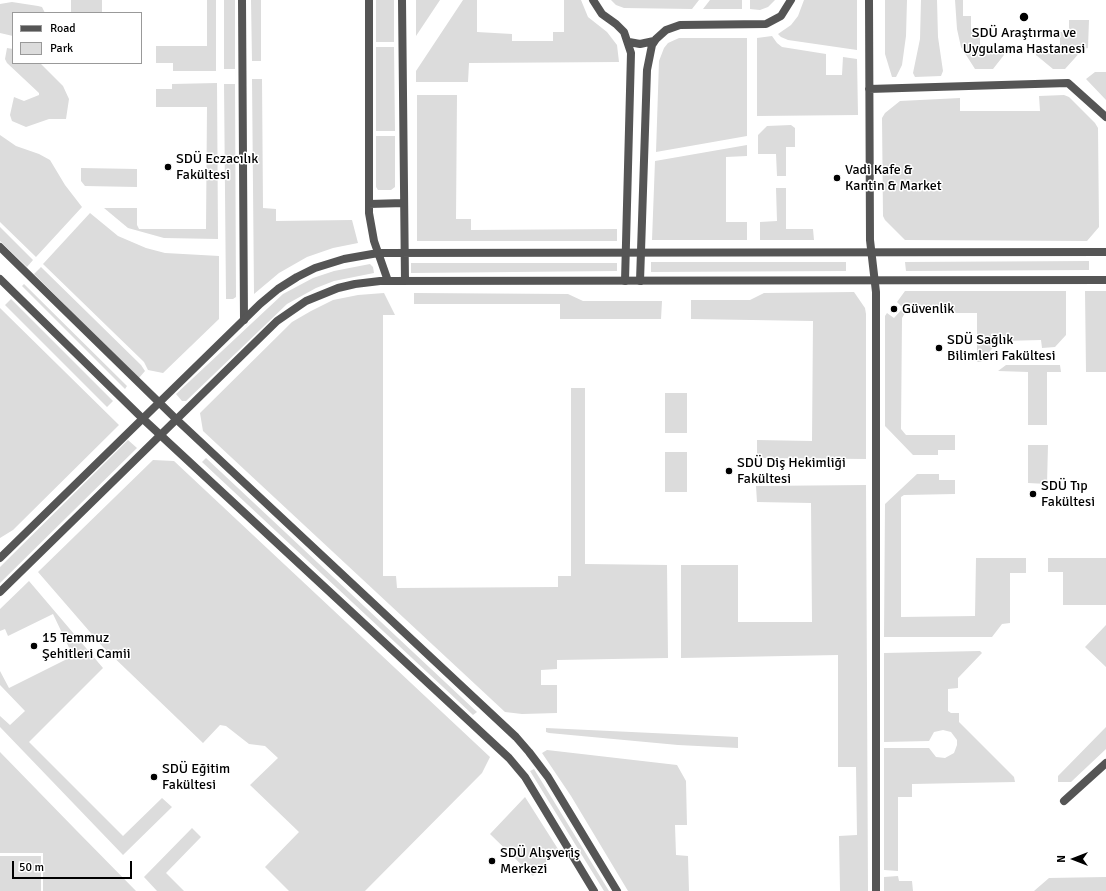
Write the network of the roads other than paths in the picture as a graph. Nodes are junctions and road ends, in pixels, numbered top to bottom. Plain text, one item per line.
1 (242, 0) edge
2 (369, 0) edge
3 (402, 0) edge
4 (593, 0) edge
5 (791, 0) edge
6 (869, 0) edge
7 (654, 41) junction
8 (629, 42) junction
9 (869, 89) junction
10 (1106, 118) edge
11 (404, 203) junction
12 (369, 204) junction
13 (0, 246) edge
14 (871, 252) junction
15 (1106, 252) edge
16 (626, 253) junction
17 (641, 253) junction
18 (378, 254) junction
19 (404, 254) junction
20 (0, 279) edge
21 (875, 280) junction
22 (1106, 280) edge
23 (388, 281) junction
24 (404, 281) junction
25 (625, 281) junction
26 (640, 281) junction
27 (244, 320) junction
28 (158, 403) junction
29 (142, 418) junction
30 (176, 419) junction
31 (161, 435) junction
32 (0, 558) edge
33 (0, 592) edge
34 (1106, 763) edge
35 (1064, 802) dead end
36 (594, 891) edge
37 (617, 891) edge
38 (876, 891) edge

1 - 27 street
2 - 12 street
3 - 11 street
4 - 8 street
5 - 7 street
6 - 9 street
7 - 8 street
7 - 17 street
8 - 16 street
9 - 10 street
9 - 14 street
11 - 12 street
11 - 19 street
12 - 18 street
13 - 28 street
14 - 15 street
14 - 17 street
14 - 21 street
16 - 17 street
16 - 19 street
16 - 25 street
17 - 26 street
18 - 19 street
18 - 23 street
18 - 27 street
19 - 24 street
20 - 29 street
21 - 22 street
21 - 26 street
21 - 38 street
23 - 24 street
23 - 30 street
24 - 25 street
25 - 26 street
27 - 28 street
28 - 29 street
28 - 30 street
29 - 31 street
29 - 32 street
30 - 31 street
30 - 37 street
31 - 33 street
31 - 36 street
34 - 35 street

